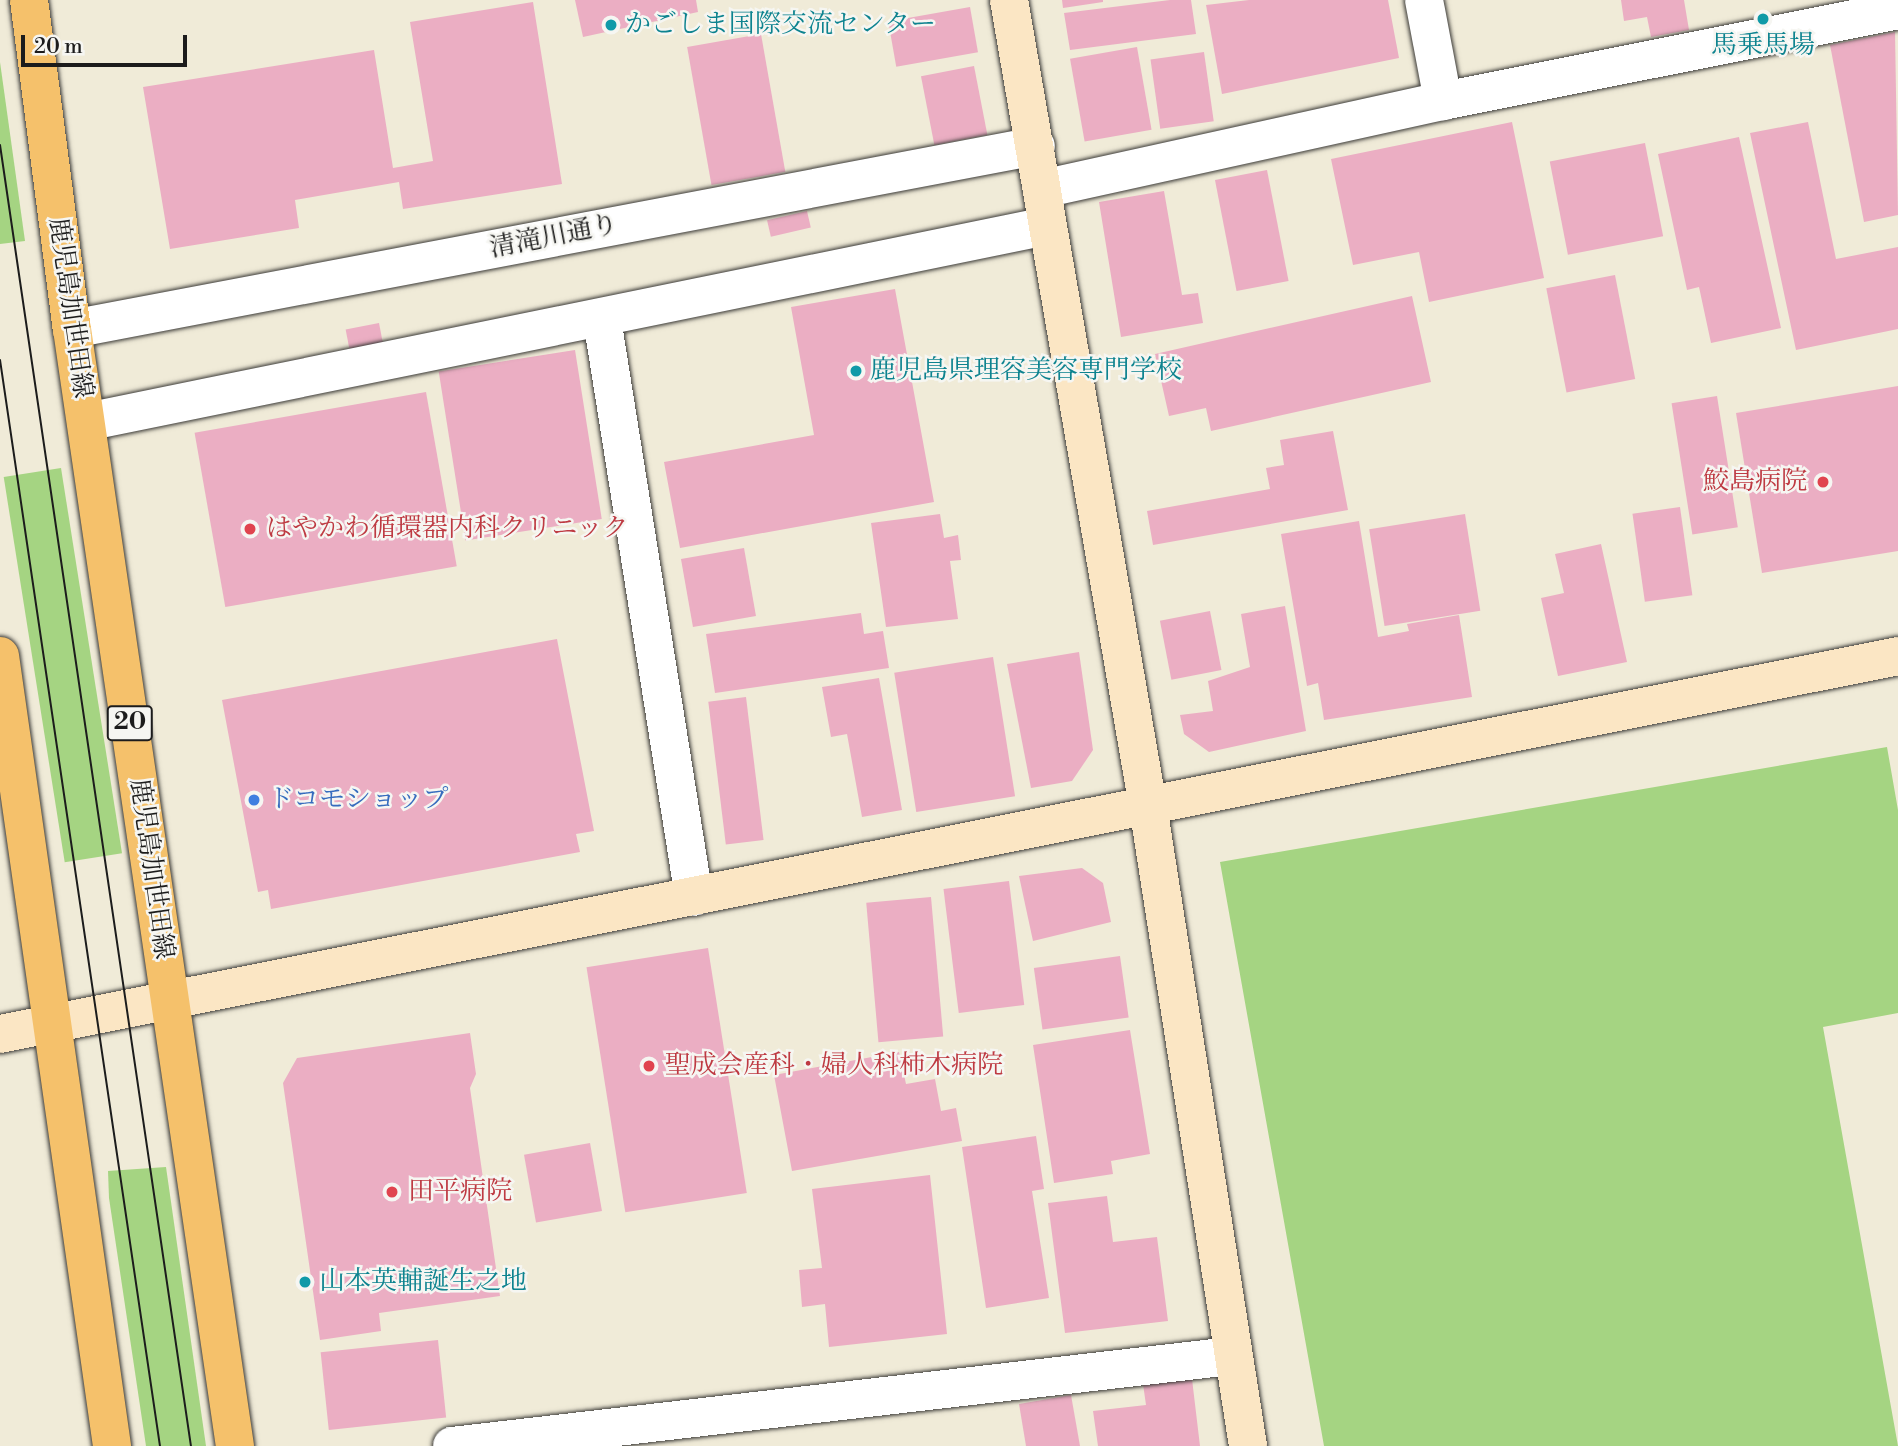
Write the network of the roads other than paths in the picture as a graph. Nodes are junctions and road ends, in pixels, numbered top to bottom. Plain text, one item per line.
1 (29, 0) edge
2 (1009, 0) edge
3 (1424, 0) edge
4 (1898, 10) edge
5 (1820, 13) edge
6 (1443, 101) junction
7 (1036, 146) junction
8 (1045, 208) junction
9 (602, 319) junction
10 (72, 329) junction
11 (86, 422) junction
12 (0, 656) edge
13 (1898, 656) edge
14 (1148, 806) junction
15 (694, 897) junction
16 (171, 1001) junction
17 (50, 1025) junction
18 (0, 1034) edge
19 (1231, 1356) junction
20 (112, 1446) edge
21 (235, 1446) edge
22 (452, 1446) edge
23 (1248, 1446) edge

1 - 10 main road, 鹿児島加世田線 / 20
2 - 7 street
3 - 6 street
4 - 5 street
5 - 6 street
6 - 8 street
7 - 8 street
7 - 10 street, 清滝川通り
8 - 9 street
8 - 14 street
9 - 11 street
9 - 15 street
10 - 11 main road, 鹿児島加世田線 / 20
11 - 16 main road, 鹿児島加世田線 / 20
12 - 17 main road
13 - 14 street
14 - 15 street
14 - 19 street
15 - 16 street
16 - 17 street
16 - 21 main road, 鹿児島加世田線 / 20
17 - 18 street
17 - 20 main road
19 - 22 street
19 - 23 street

